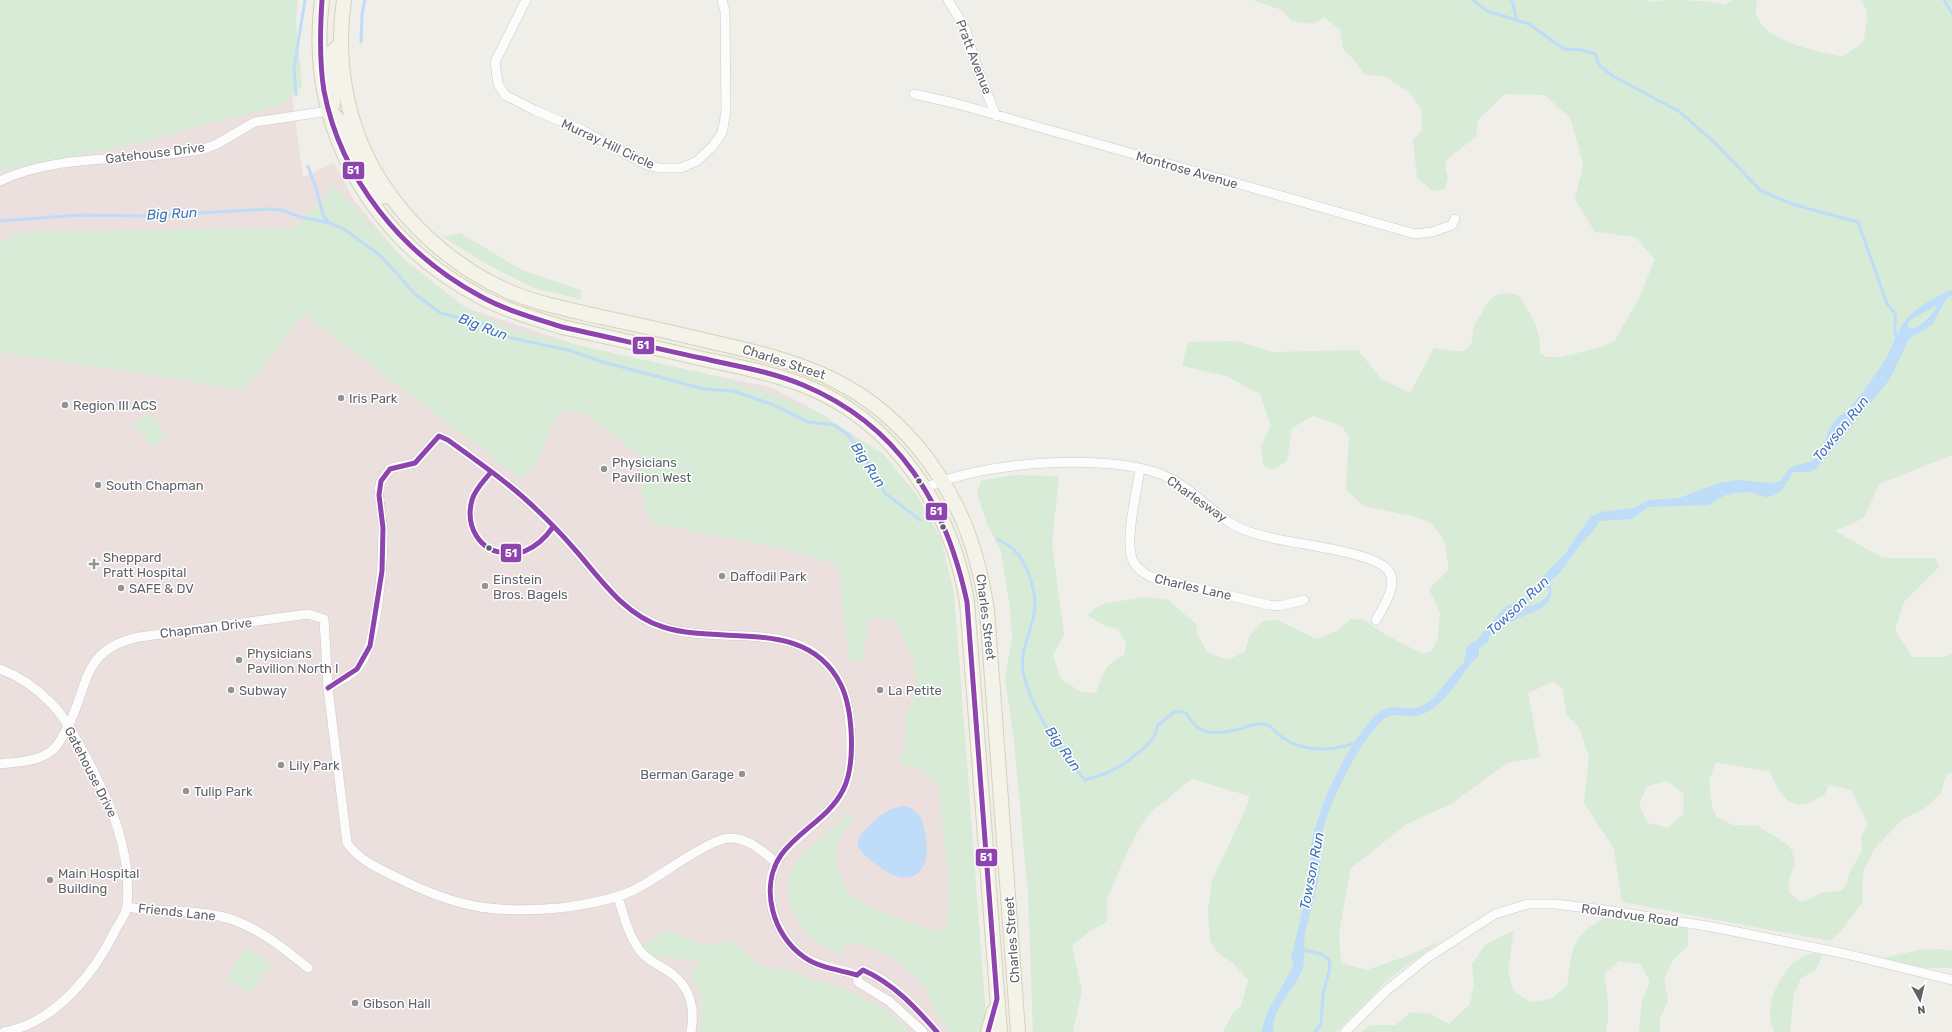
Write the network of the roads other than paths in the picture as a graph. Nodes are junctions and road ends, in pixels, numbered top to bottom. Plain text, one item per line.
1 (322, 0) edge
2 (344, 0) edge
3 (526, 0) edge
4 (722, 0) edge
5 (948, 0) edge
6 (341, 44) junction
7 (914, 94) dead end
8 (329, 111) junction
9 (996, 116) junction
10 (0, 181) edge
11 (397, 205) junction
12 (1455, 219) dead end
13 (1140, 469) junction
14 (942, 480) junction
15 (925, 488) junction
16 (380, 489) tunnel mouth
17 (383, 528) tunnel mouth
18 (1304, 600) dead end
19 (1376, 620) dead end
20 (0, 669) edge
21 (328, 688) junction
22 (68, 726) junction
23 (0, 764) edge
24 (777, 863) junction
25 (618, 897) junction
26 (127, 907) junction
27 (308, 968) dead end
28 (857, 974) junction
29 (1952, 980) edge
30 (998, 999) junction
31 (4, 1032) edge
32 (691, 1032) edge
33 (923, 1032) edge
34 (937, 1032) edge
35 (988, 1032) edge
36 (1000, 1032) edge
37 (1018, 1032) edge
38 (1345, 1032) edge

1 - 8 main road, Charles Street
2 - 6 main road, Charles Street
3 - 4 street, Murray Hill Circle
5 - 9 street, Pratt Avenue
6 - 8 main road
6 - 11 main road, Charles Street
7 - 9 street, Montrose Avenue
8 - 10 street, Gatehouse Drive
8 - 11 main road
8 - 15 main road, Charles Street
9 - 12 street, Montrose Avenue
11 - 14 main road, Charles Street
13 - 14 street, Charlesway
13 - 18 street, Charles Lane
13 - 19 street, Charlesway
14 - 15 street, Charlesway
14 - 37 main road, Charles Street
15 - 30 main road, Charles Street
16 - 24 street
17 - 21 street
20 - 22 street, Gatehouse Drive
21 - 22 street, Chapman Drive
21 - 25 street
22 - 23 street
22 - 26 street, Gatehouse Drive
24 - 25 street
24 - 28 street
25 - 32 street
26 - 27 street, Friends Lane
26 - 31 street
28 - 33 street
28 - 34 street
29 - 38 street, Rolandvue Road
30 - 35 main road
30 - 36 main road, Charles Street

